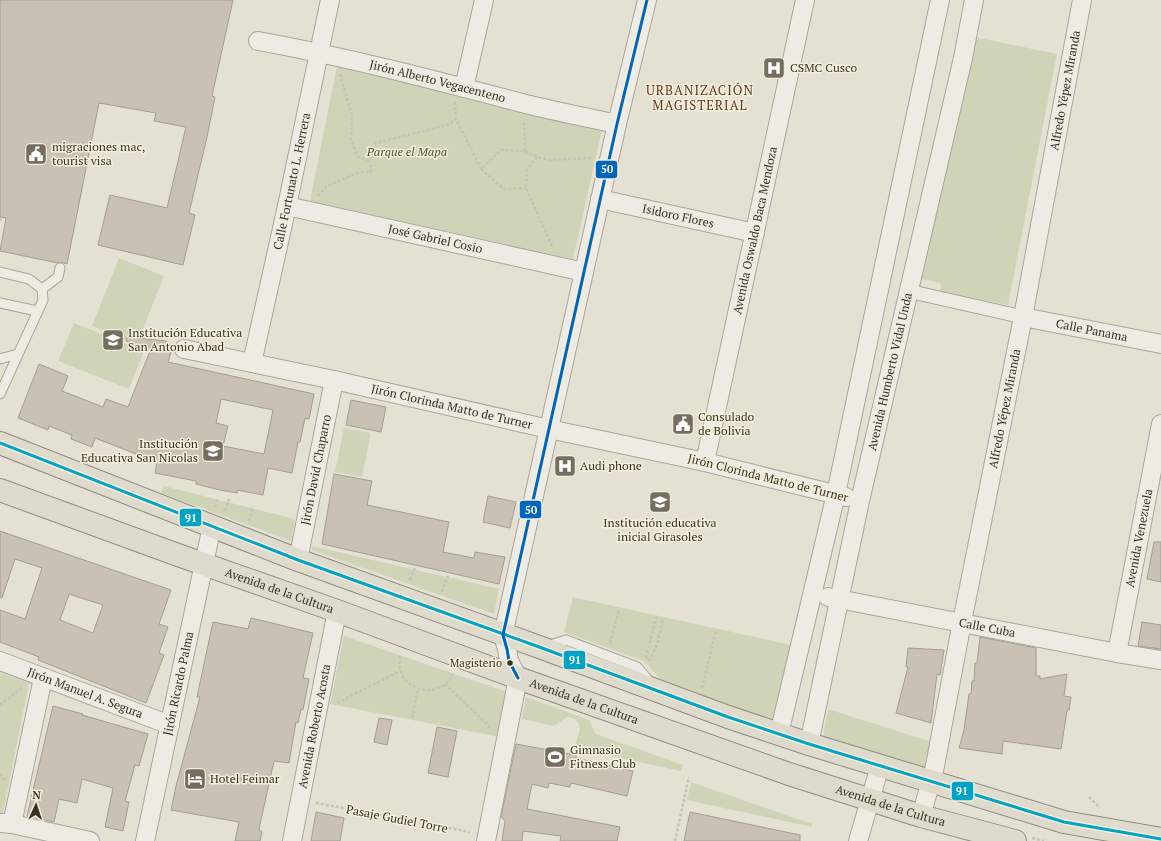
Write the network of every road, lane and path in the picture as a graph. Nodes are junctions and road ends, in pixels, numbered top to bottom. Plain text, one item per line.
1 (330, 0) edge
2 (484, 0) edge
3 (646, 0) edge
4 (805, 0) edge
5 (940, 0) edge
6 (974, 0) edge
7 (1082, 0) edge
8 (258, 41) dead end
9 (318, 52) junction
10 (339, 68) dead end
11 (460, 94) junction
12 (524, 117) dead end
13 (456, 119) junction
14 (617, 124) junction
15 (525, 151) junction
16 (537, 157) junction
17 (594, 158) dead end
18 (370, 161) junction
19 (481, 169) junction
20 (526, 188) junction
21 (600, 199) junction
22 (313, 201) dead end
23 (287, 206) junction
24 (1, 217) edge
25 (0, 221) edge
26 (755, 233) junction
27 (554, 250) dead end
28 (60, 268) dead end
29 (0, 272) edge
30 (584, 272) junction
31 (42, 289) junction
32 (908, 291) junction
33 (0, 304) edge
34 (38, 311) junction
35 (1023, 317) junction
36 (1161, 344) edge
37 (184, 349) dead end
38 (18, 354) junction
39 (0, 359) edge
40 (252, 363) junction
41 (334, 380) junction
42 (0, 394) edge
43 (1161, 424) edge
44 (549, 428) junction
45 (0, 443) edge
46 (705, 462) junction
47 (0, 490) edge
48 (836, 494) junction
49 (218, 497) dead end
50 (228, 499) dead end
51 (860, 501) junction
52 (253, 506) dead end
53 (216, 517) junction
54 (248, 526) dead end
55 (298, 560) junction
56 (203, 564) junction
57 (415, 568) dead end
58 (448, 576) dead end
59 (408, 585) dead end
60 (813, 594) junction
61 (441, 597) dead end
62 (839, 599) junction
63 (619, 609) dead end
64 (337, 610) junction
65 (656, 617) dead end
66 (663, 619) dead end
67 (962, 622) junction
68 (716, 630) dead end
69 (503, 635) junction
70 (609, 646) dead end
71 (1117, 653) junction
72 (400, 656) dead end
73 (646, 658) dead end
74 (1161, 660) edge
75 (0, 661) edge
76 (649, 662) dead end
77 (400, 671) junction
78 (453, 674) dead end
79 (518, 678) junction
80 (35, 681) junction
81 (445, 684) junction
82 (418, 689) junction
83 (700, 692) dead end
84 (337, 703) dead end
85 (0, 705) edge
86 (412, 718) dead end
87 (170, 725) junction
88 (493, 730) dead end
89 (779, 734) junction
90 (809, 744) junction
91 (880, 766) junction
92 (689, 777) dead end
93 (932, 782) junction
94 (870, 800) junction
95 (312, 803) dead end
96 (921, 816) junction
97 (6, 823) edge
98 (480, 837) edge
99 (1161, 839) edge
100 (90, 841) edge
101 (145, 841) edge
102 (292, 841) edge
103 (675, 841) edge
104 (858, 841) edge
105 (1015, 841) edge

1 - 9 street, Calle Fortunato L. Herrera
2 - 11 street
3 - 14 street
4 - 26 street, Avenida Oswaldo Baca Mendoza
5 - 48 street
6 - 32 street, Avenida Humberto Vidal Unda
7 - 35 street, Alfredo Yépez Miranda
8 - 9 street, Jirón Alberto Vegacenteno
9 - 11 street, Jirón Alberto Vegacenteno
9 - 23 street, Calle Fortunato L. Herrera
10 - 18 path
11 - 13 path
11 - 14 street, Jirón Alberto Vegacenteno
12 - 15 path
13 - 18 path
13 - 19 path
14 - 21 street
15 - 16 path
15 - 19 path
16 - 17 path
16 - 20 path
18 - 22 path
19 - 20 path
20 - 27 path
21 - 26 street, Isidoro Flores
21 - 30 street
23 - 30 street, José Gabriel Cosio
23 - 40 street, Calle Fortunato L. Herrera
24 - 25 path
26 - 46 street, Avenida Oswaldo Baca Mendoza
28 - 31 lane
29 - 31 lane
30 - 44 street
31 - 34 lane
32 - 35 street
32 - 51 street, Avenida Humberto Vidal Unda
33 - 34 lane
34 - 38 lane
35 - 36 street, Calle Panama
35 - 67 street, Alfredo Yépez Miranda
37 - 40 street, Jirón Clorinda Matto de Turner
38 - 39 lane
38 - 42 lane
40 - 41 street, Jirón Clorinda Matto de Turner
41 - 44 street, Jirón Clorinda Matto de Turner
41 - 55 street, Jirón David Chaparro
43 - 71 street, Avenida Venezuela
44 - 46 street, Jirón Clorinda Matto de Turner
44 - 69 street
45 - 53 highway
46 - 48 street, Jirón Clorinda Matto de Turner
47 - 56 highway, Avenida de la Cultura
48 - 51 street, Jirón Clorinda Matto de Turner
48 - 60 street
49 - 53 path
50 - 53 path
51 - 62 street, Avenida Humberto Vidal Unda
52 - 54 path
53 - 55 highway
53 - 56 street, Jirón Ricardo Palma
55 - 69 highway
56 - 64 highway, Avenida de la Cultura
56 - 87 street, Jirón Ricardo Palma
57 - 59 path
58 - 61 path
60 - 62 street, Calle Cuba
60 - 89 street
62 - 67 street, Calle Cuba
62 - 90 street, Avenida Humberto Vidal Unda
63 - 70 path
64 - 79 highway, Avenida de la Cultura
64 - 102 street, Avenida Roberto Acosta
65 - 73 path
66 - 76 path
67 - 71 street, Calle Cuba
67 - 93 street, Alfredo Yépez Miranda
68 - 83 path
69 - 79 street
69 - 89 highway
71 - 74 street, Calle Cuba
72 - 77 path
75 - 80 street, Jirón Manuel A. Segura
77 - 82 path
77 - 84 path
78 - 81 path
79 - 94 highway, Avenida de la Cultura
79 - 98 street
80 - 85 path
80 - 87 street, Jirón Manuel A. Segura
80 - 97 street
81 - 82 path
81 - 88 path
82 - 86 path
87 - 101 street, Jirón Ricardo Palma
89 - 90 highway
90 - 91 highway
91 - 93 highway
91 - 94 street
92 - 103 path
93 - 96 street, Alfredo Yépez Miranda
93 - 99 highway
94 - 96 highway, Avenida de la Cultura
94 - 104 street
95 - 98 path, Pasaje Gudiel Torre
96 - 105 highway, Avenida de la Cultura
97 - 100 street

